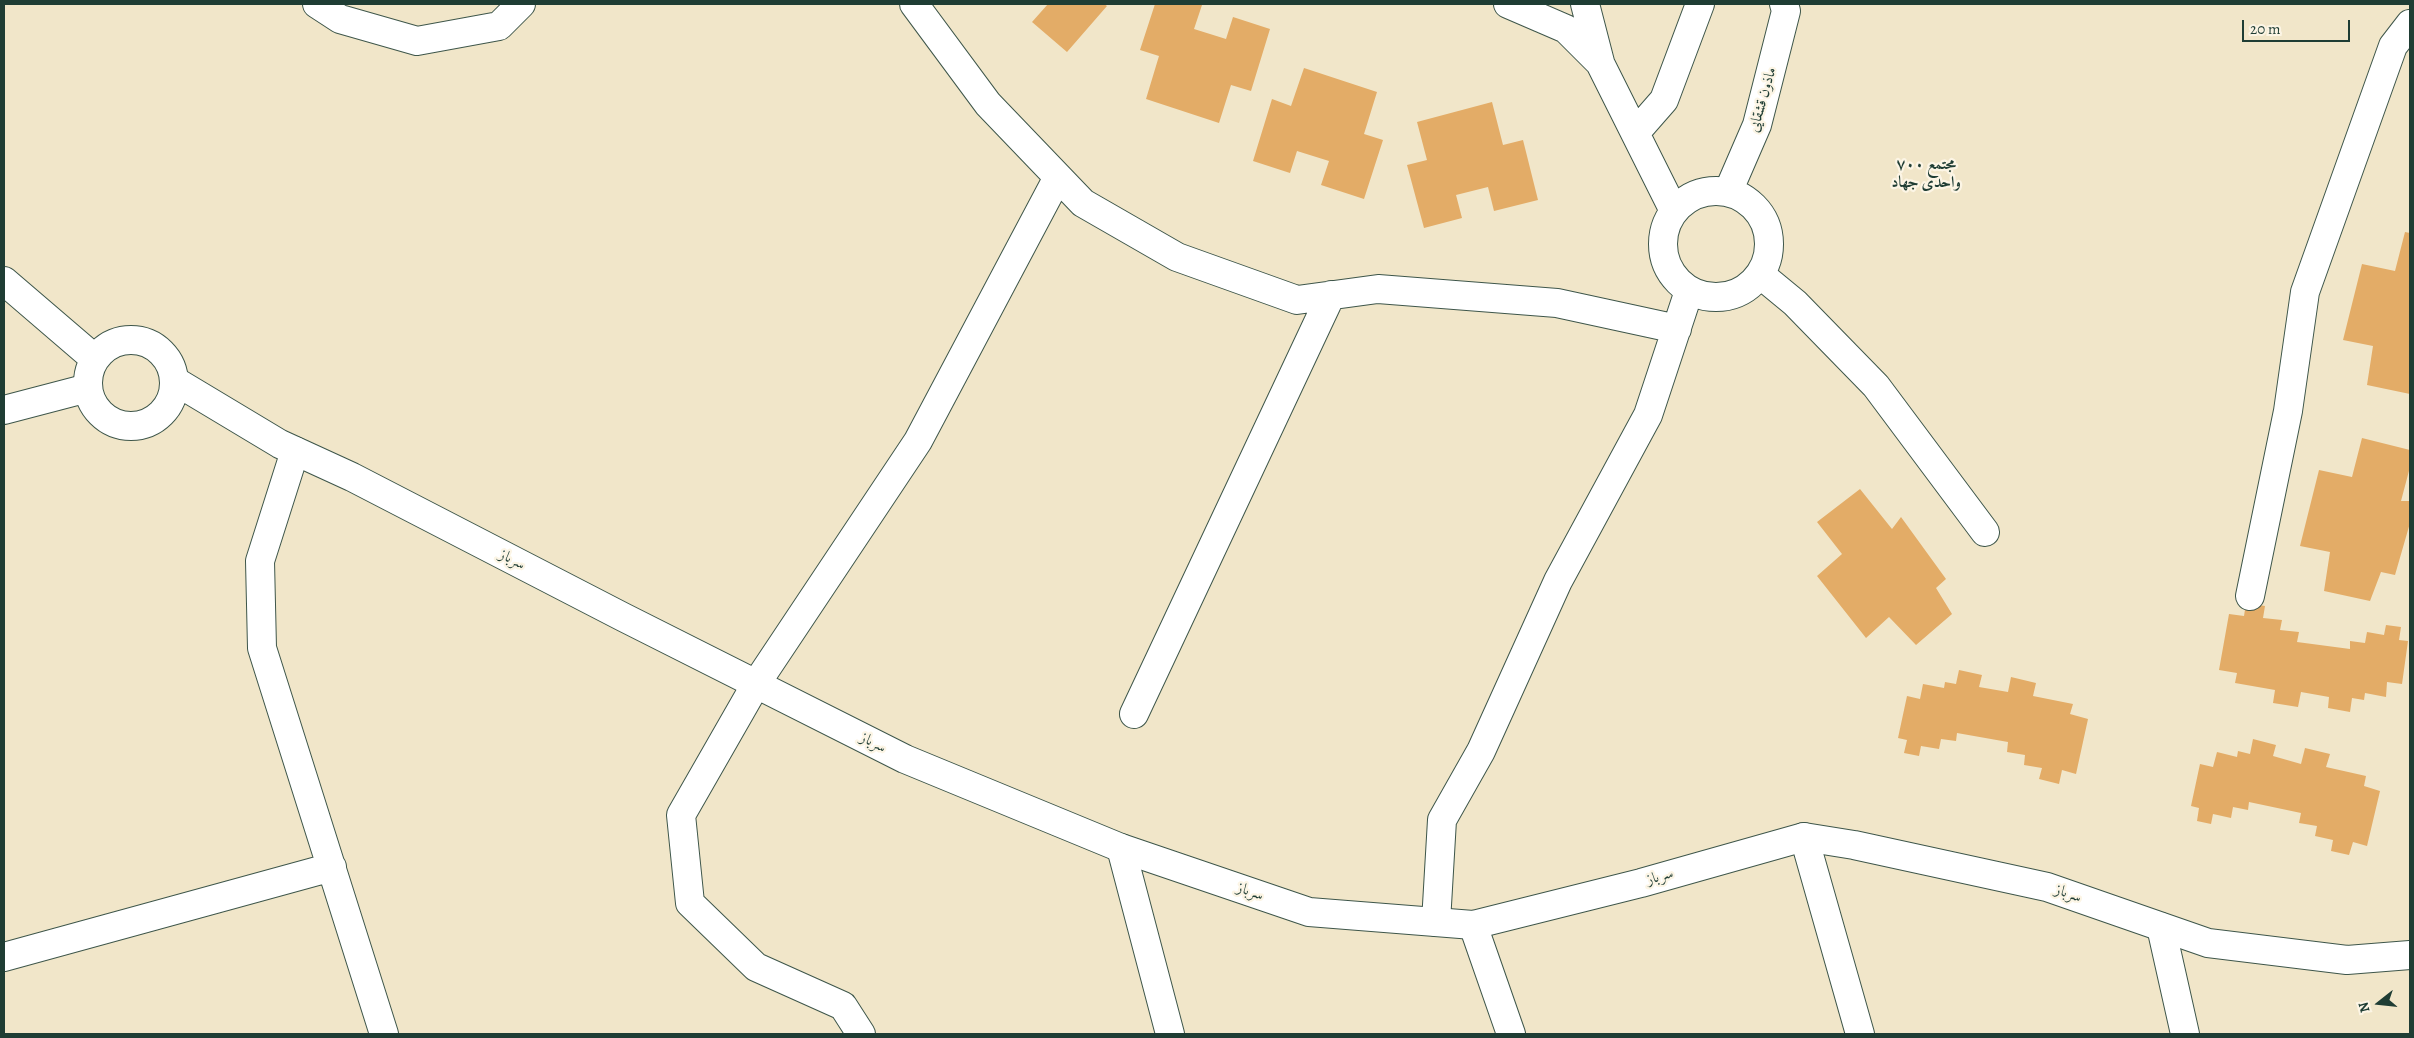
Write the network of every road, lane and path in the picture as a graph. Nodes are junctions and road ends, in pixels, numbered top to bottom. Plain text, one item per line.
1 (317, 4) edge
2 (522, 4) edge
3 (914, 4) edge
4 (1508, 4) edge
5 (1585, 4) edge
6 (1700, 4) edge
7 (1784, 4) edge
8 (2410, 24) edge
9 (1600, 63) junction
10 (1636, 132) junction
11 (1058, 177) junction
12 (1728, 192) junction
13 (1674, 211) junction
14 (1761, 275) junction
15 (4, 281) edge
16 (1689, 291) junction
17 (1330, 295) junction
18 (1677, 328) junction
19 (95, 359) junction
20 (175, 381) junction
21 (88, 388) junction
22 (4, 410) edge
23 (295, 451) junction
24 (1985, 532) dead end
25 (2250, 596) dead end
26 (756, 684) junction
27 (1134, 714) dead end
28 (1804, 837) junction
29 (1120, 848) junction
30 (332, 867) junction
31 (1436, 922) junction
32 (1473, 925) junction
33 (2162, 927) junction
34 (2410, 955) edge
35 (4, 957) edge
36 (384, 1034) edge
37 (861, 1034) edge
38 (1170, 1034) edge
39 (1511, 1034) edge
40 (1860, 1034) edge
41 (2185, 1034) edge

1 - 2 street
3 - 11 street
4 - 9 street
5 - 9 street
6 - 10 street
7 - 12 street, ماذون قشقایی
8 - 25 street
9 - 10 street
10 - 13 street
11 - 17 street
11 - 26 street
12 - 13 street
12 - 14 street
13 - 16 street
14 - 16 street
14 - 24 street
15 - 19 street
16 - 18 street
17 - 18 street
17 - 27 street
18 - 31 street
19 - 20 street
19 - 21 street
20 - 21 street
20 - 23 street, سرباز
21 - 22 street
23 - 26 street, سرباز
23 - 30 street
26 - 29 street, سرباز
26 - 37 street
28 - 32 street, سرباز
28 - 33 street, سرباز
28 - 40 street
29 - 31 street, سرباز
29 - 38 street
30 - 35 street
30 - 36 street
31 - 32 street, سرباز
32 - 39 street
33 - 34 street, سرباز
33 - 41 street

